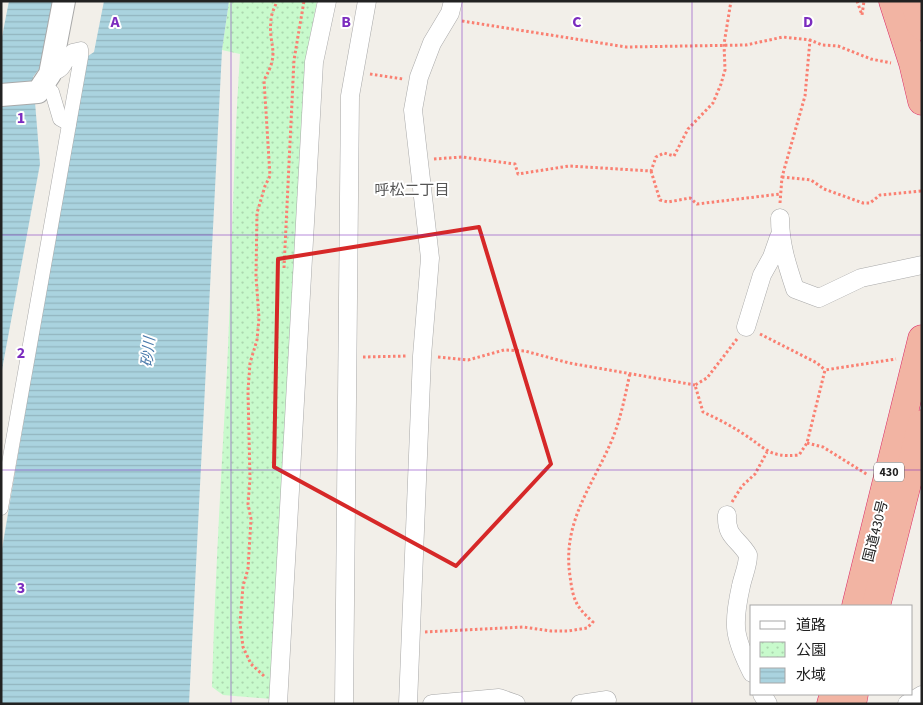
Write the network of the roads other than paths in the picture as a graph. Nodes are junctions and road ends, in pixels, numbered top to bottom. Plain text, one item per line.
1 (64, 1) edge
2 (327, 1) edge
3 (367, 1) edge
4 (454, 1) edge
5 (913, 8) edge
6 (44, 84) junction
7 (1, 96) edge
8 (922, 101) edge
9 (69, 124) junction
10 (922, 264) edge
11 (746, 327) road end
12 (922, 338) edge
13 (922, 424) edge
14 (1, 508) edge
15 (727, 515) road end
16 (856, 605) edge
17 (876, 605) edge
18 (750, 670) edge
19 (922, 695) edge
20 (607, 700) dead end
21 (278, 704) edge
22 (344, 704) edge
23 (408, 704) edge
24 (432, 704) edge
25 (516, 704) edge
26 (580, 704) edge
27 (907, 704) edge

1 - 6 street
2 - 21 street
3 - 22 street
4 - 23 street
5 - 8 highway
6 - 7 street
6 - 9 street
6 - 9 street
9 - 14 street
10 - 11 street
12 - 16 highway, 国道430号 / 430
13 - 17 highway, 国道430号 / 430
15 - 18 street
19 - 27 street
20 - 26 street
24 - 25 street

